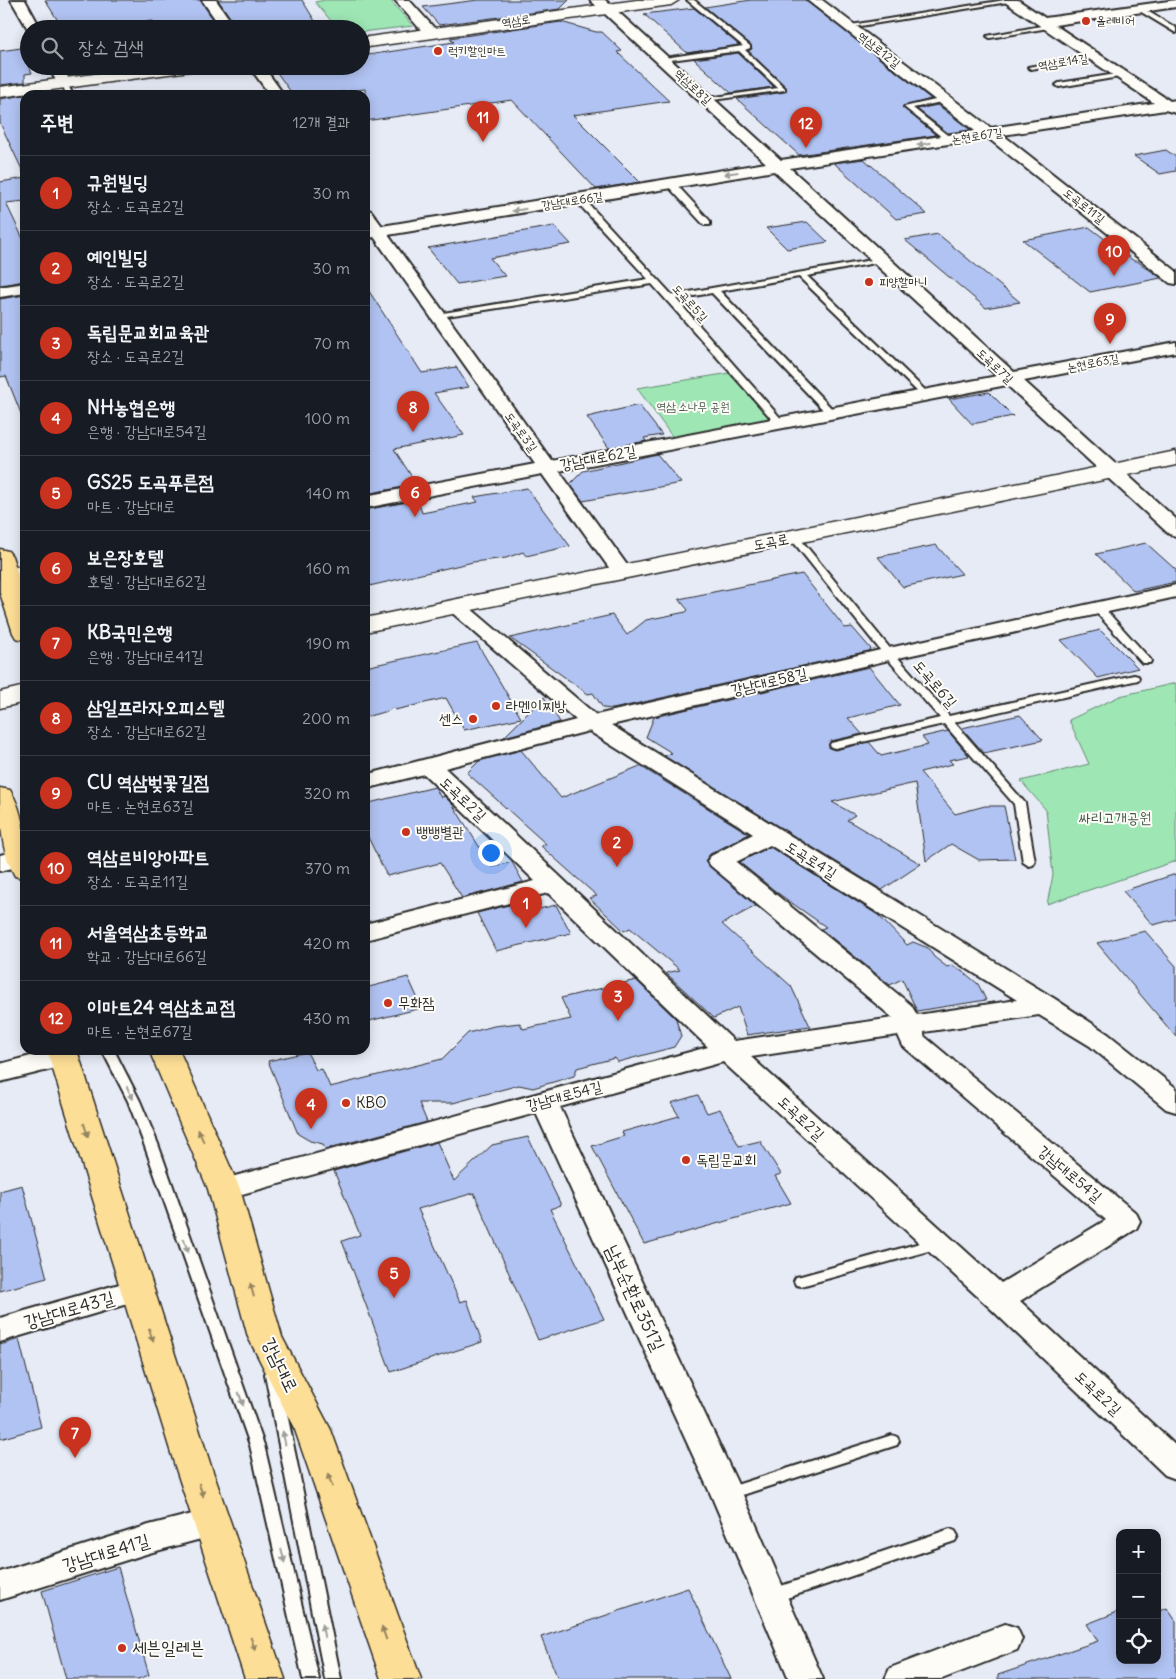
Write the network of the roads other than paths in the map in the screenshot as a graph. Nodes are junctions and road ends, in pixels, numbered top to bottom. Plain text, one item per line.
1 (18, 0) edge
2 (209, 0) edge
3 (402, 0) edge
4 (671, 0) edge
5 (690, 0) edge
6 (814, 0) edge
7 (1010, 1) edge
8 (1176, 3) edge
9 (602, 4) edge
10 (1140, 8) junction
11 (29, 20) edge
12 (223, 20) edge
13 (1048, 24) junction
14 (848, 26) junction
15 (1176, 31) edge
16 (431, 33) junction
17 (990, 36) dead end
18 (370, 42) edge
19 (740, 49) junction
20 (1095, 57) junction
21 (665, 60) junction
22 (1032, 67) dead end
23 (59, 75) edge
24 (142, 75) edge
25 (263, 75) edge
26 (1123, 76) junction
27 (1059, 86) dead end
28 (67, 89) edge
29 (45, 90) edge
30 (274, 90) edge
31 (20, 91) edge
32 (0, 92) edge
33 (708, 100) junction
34 (944, 100) junction
35 (1173, 107) edge
36 (991, 134) junction
37 (948, 140) junction
38 (779, 166) junction
39 (671, 184) junction
40 (580, 200) junction
41 (707, 223) dead end
42 (372, 233) edge
43 (880, 260) junction
44 (801, 274) junction
45 (1176, 279) edge
46 (653, 281) junction
47 (20, 289) edge
48 (714, 290) junction
49 (0, 292) edge
50 (670, 298) junction
51 (437, 316) junction
52 (1176, 348) edge
53 (1010, 379) junction
54 (926, 395) junction
55 (831, 413) junction
56 (781, 424) junction
57 (1176, 458) edge
58 (546, 467) junction
59 (1112, 472) junction
60 (370, 501) edge
61 (1176, 530) edge
62 (794, 537) junction
63 (8, 570) edge
64 (622, 572) junction
65 (1176, 591) edge
66 (456, 606) junction
67 (1099, 608) junction
68 (20, 618) edge
69 (370, 624) edge
70 (889, 654) junction
71 (1146, 661) dead end
72 (1134, 678) dead end
73 (20, 695) edge
74 (0, 700) edge
75 (945, 718) junction
76 (592, 723) junction
77 (835, 745) dead end
78 (430, 767) junction
79 (370, 781) edge
80 (0, 796) edge
81 (770, 835) junction
82 (1029, 862) dead end
83 (16, 864) edge
84 (554, 884) junction
85 (370, 931) edge
86 (1046, 1005) junction
87 (909, 1024) junction
88 (728, 1051) junction
89 (56, 1055) edge
90 (63, 1055) edge
91 (111, 1055) edge
92 (166, 1055) edge
93 (0, 1073) edge
94 (544, 1102) junction
95 (1176, 1102) edge
96 (224, 1189) junction
97 (938, 1243) junction
98 (801, 1281) dead end
99 (137, 1290) junction
100 (999, 1299) junction
101 (0, 1330) edge
102 (265, 1338) junction
103 (892, 1441) dead end
104 (1176, 1466) edge
105 (727, 1495) junction
106 (212, 1523) junction
107 (950, 1536) dead end
108 (0, 1586) edge
109 (772, 1596) junction
110 (1005, 1639) dead end
111 (264, 1679) edge
112 (311, 1679) edge
113 (333, 1679) edge
114 (400, 1679) edge
115 (806, 1679) edge
116 (902, 1679) edge

1 - 11 street
2 - 12 street
3 - 16 street
4 - 9 main road, 역삼로
5 - 19 lane
6 - 14 street, 역삼로12길
7 - 13 street, 역삼로14길
7 - 14 lane, 역삼로14길
8 - 10 street
9 - 16 main road, 역삼로
9 - 21 street, 역삼로8길
10 - 13 street
10 - 15 lane
13 - 17 lane
13 - 20 street, 역삼로14길
14 - 34 street, 역삼로12길
16 - 18 main road, 역삼로
19 - 21 lane
19 - 33 lane
20 - 22 lane, 역삼로14길
20 - 26 street, 역삼로14길
21 - 33 street, 역삼로8길
23 - 28 street
24 - 28 main road
25 - 30 street
26 - 27 lane, 역삼로14길
26 - 35 street, 역삼로14길
28 - 29 main road
31 - 32 main road
33 - 38 street, 역삼로8길
34 - 36 street, 역삼로12길
34 - 37 lane
35 - 36 street, 논현로67길
36 - 37 street, 논현로67길
36 - 45 street, 도곡로11길
37 -> 38 street, 논현로67길
38 -> 39 street, 강남대로66길
38 - 43 street, 도곡로7길
39 - 40 street, 강남대로66길
39 - 41 lane
40 -> 42 street, 강남대로66길
40 - 46 lane, 도곡로5길
42 - 51 street, 도곡로3길
43 - 44 lane
43 - 53 street, 도곡로7길
44 - 48 lane
44 - 54 lane
46 - 50 lane, 도곡로5길
46 - 51 lane
47 - 49 street
48 - 50 lane
48 - 55 lane
50 - 56 lane, 도곡로5길
51 - 58 street, 도곡로3길
52 - 53 street, 논현로63길
53 - 54 street, 강남대로62길
53 - 59 street, 도곡로7길
54 - 55 street, 강남대로62길
55 - 56 street, 강남대로62길
56 - 58 street, 강남대로62길
57 - 59 main road, 도곡로
58 - 60 street, 강남대로62길
58 - 64 street, 도곡로3길
59 - 61 street, 도곡로7길
59 - 62 main road, 도곡로
62 - 64 main road, 도곡로
62 - 70 lane, 도곡로6길
63 - 68 main road
64 - 66 main road, 도곡로
65 - 67 street, 강남대로58길
66 - 69 main road, 도곡로
66 - 76 street, 도곡로4길
67 - 70 street, 강남대로58길
67 - 71 lane
70 - 75 lane, 도곡로6길
70 - 76 street, 강남대로58길
72 - 75 lane
73 - 74 main road
75 - 77 lane
75 - 82 lane, 도곡로6길
76 - 78 street, 강남대로58길
76 - 81 street, 도곡로4길
78 - 79 street, 강남대로58길
78 - 84 street, 도곡로2길
80 - 83 main road
81 - 86 street, 도곡로4길
81 - 87 street, 강남대로54길
84 - 85 street
84 - 88 street, 도곡로2길
86 - 87 street, 강남대로54길
86 - 95 street, 도곡로4길
87 - 88 street, 강남대로54길
87 - 100 street, 강남대로54길
88 - 94 street, 강남대로54길
88 - 97 street, 도곡로2길
89 - 93 street
90 -> 99 main road
91 -> 112 lane
96 -> 92 main road, 강남대로
94 - 96 street, 강남대로54길
94 - 105 street, 남부순환로351길
102 -> 96 main road, 강남대로
97 - 98 lane
97 - 100 street, 도곡로2길
99 - 101 street, 강남대로43길
99 -> 106 main road
100 - 104 street, 도곡로2길
113 -> 102 lane
114 -> 102 main road, 강남대로
103 - 105 lane
105 - 109 street, 남부순환로351길
106 - 108 street, 강남대로41길
106 -> 111 main road
107 - 109 lane
109 - 115 street, 남부순환로351길
110 - 116 street

